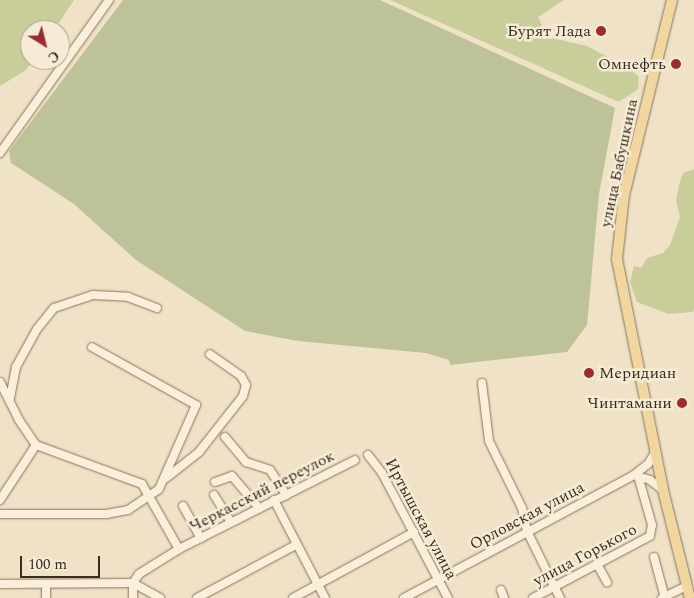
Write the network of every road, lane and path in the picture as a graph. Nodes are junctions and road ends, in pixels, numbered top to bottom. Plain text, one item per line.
1 (109, 0) edge
2 (672, 0) edge
3 (3, 143) edge
4 (0, 153) edge
5 (157, 308) dead end
6 (92, 347) dead end
7 (210, 354) dead end
8 (0, 382) edge
9 (482, 383) dead end
10 (10, 398) junction
11 (226, 437) dead end
12 (36, 445) junction
13 (657, 448) junction
14 (368, 455) dead end
15 (355, 460) dead end
16 (636, 477) junction
17 (162, 481) junction
18 (216, 482) dead end
19 (664, 490) junction
20 (214, 495) dead end
21 (286, 495) junction
22 (150, 496) junction
23 (0, 500) edge
24 (274, 500) junction
25 (183, 506) dead end
26 (258, 508) junction
27 (0, 514) edge
28 (231, 522) junction
29 (527, 531) junction
30 (414, 532) junction
31 (200, 538) junction
32 (296, 545) junction
33 (179, 548) junction
34 (654, 557) dead end
35 (597, 564) junction
36 (438, 579) junction
37 (608, 582) dead end
38 (133, 583) junction
39 (0, 584) edge
40 (46, 584) junction
41 (318, 585) junction
42 (688, 586) junction
43 (553, 587) junction
44 (501, 590) dead end
45 (46, 598) edge
46 (132, 598) edge
47 (160, 598) edge
48 (197, 598) edge
49 (293, 598) edge
50 (325, 598) edge
51 (404, 598) edge
52 (448, 598) edge
53 (504, 598) edge
54 (533, 598) edge
55 (560, 598) edge
56 (664, 598) edge
57 (690, 598) edge

1 - 3 street
2 - 13 main road, улица Бабушкина
3 - 4 street
5 - 10 street
6 - 17 street
7 - 17 street
8 - 10 street
9 - 29 street
10 - 12 street
11 - 21 street
12 - 22 street
12 - 23 street
13 - 16 street, Орловская улица
13 - 19 main road, улица Бабушкина
14 - 30 street, Иртышская улица
15 - 21 street, Черкасский переулок
16 - 19 street
16 - 29 street, Орловская улица
16 - 35 street, улица Горького
17 - 22 street
18 - 26 street
19 - 42 main road, улица Бабушкина
20 - 28 street
21 - 24 street, Черкасский переулок
22 - 27 street
22 - 33 street
24 - 26 street, Черкасский переулок
24 - 32 street
25 - 31 street
26 - 28 street, Черкасский переулок
28 - 31 street, Черкасский переулок
29 - 36 street, Орловская улица
29 - 43 street
30 - 36 street, Иртышская улица
30 - 41 street
31 - 33 street, Черкасский переулок
32 - 41 street
32 - 48 street
33 - 38 street, Черкасский переулок
34 - 56 street
35 - 37 street
35 - 43 street, улица Горького
36 - 51 street, Орловская улица
36 - 52 street, Иртышская улица
38 - 40 street
38 - 46 street
38 - 47 street
39 - 40 street
40 - 45 street
41 - 49 street
41 - 50 street
42 - 56 street
42 - 57 main road, улица Бабушкина
43 - 54 street, улица Горького
43 - 55 street
44 - 53 street

